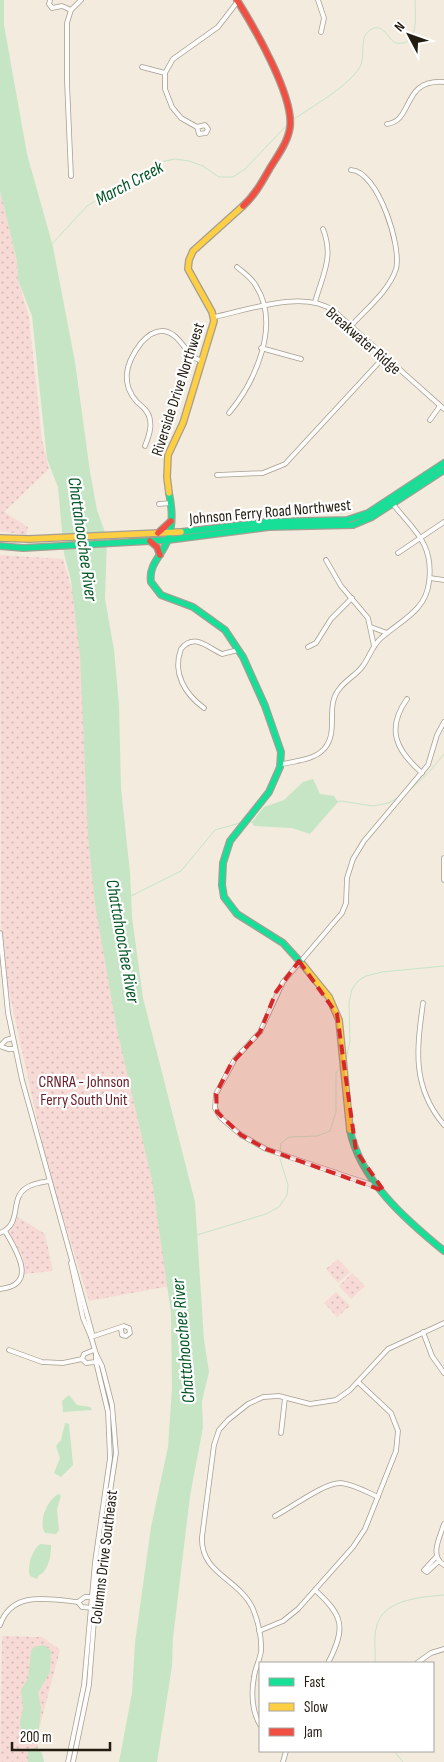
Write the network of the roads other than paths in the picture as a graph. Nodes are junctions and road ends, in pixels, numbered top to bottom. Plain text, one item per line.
1 (50, 0) edge
2 (58, 0) edge
3 (81, 0) edge
4 (237, 0) edge
5 (318, 0) edge
6 (60, 6) junction
7 (71, 10) junction
8 (321, 32) dead end
9 (142, 66) dead end
10 (165, 73) junction
11 (444, 82) edge
12 (387, 124) dead end
13 (198, 127) dead end
14 (351, 170) dead end
15 (71, 176) dead end
16 (323, 229) dead end
17 (237, 267) dead end
18 (315, 302) junction
19 (264, 307) junction
20 (214, 317) junction
21 (350, 326) junction
22 (261, 348) junction
23 (384, 356) junction
24 (300, 359) dead end
25 (202, 361) junction
26 (442, 407) edge
27 (229, 413) dead end
28 (430, 420) dead end
29 (145, 446) dead end
30 (444, 463) edge
31 (444, 470) edge
32 (217, 475) dead end
33 (391, 501) junction
34 (171, 502) junction
35 (159, 504) dead end
36 (171, 521) junction
37 (444, 522) edge
38 (184, 532) junction
39 (157, 534) junction
40 (168, 537) junction
41 (422, 537) junction
42 (0, 538) edge
43 (149, 541) junction
44 (2, 547) edge
45 (398, 553) dead end
46 (160, 555) junction
47 (326, 560) dead end
48 (430, 578) junction
49 (444, 580) edge
50 (352, 598) junction
51 (371, 627) junction
52 (387, 633) junction
53 (374, 646) junction
54 (308, 648) dead end
55 (238, 650) junction
56 (407, 698) dead end
57 (204, 708) dead end
58 (444, 722) edge
59 (282, 764) junction
60 (422, 773) junction
61 (444, 858) edge
62 (444, 880) edge
63 (0, 933) edge
64 (299, 961) junction
65 (423, 1002) dead end
66 (13, 1038) junction
67 (0, 1046) edge
68 (15, 1049) junction
69 (443, 1121) edge
70 (49, 1181) junction
71 (384, 1191) junction
72 (5, 1231) junction
73 (0, 1233) edge
74 (444, 1251) edge
75 (0, 1289) edge
76 (444, 1323) edge
77 (120, 1329) dead end
78 (423, 1332) junction
79 (91, 1337) junction
80 (10, 1350) dead end
81 (95, 1352) junction
82 (82, 1359) junction
83 (96, 1362) junction
84 (444, 1373) edge
85 (358, 1382) junction
86 (285, 1398) junction
87 (281, 1433) dead end
88 (378, 1497) junction
89 (275, 1516) dead end
90 (444, 1524) edge
91 (436, 1556) junction
92 (439, 1561) junction
93 (444, 1565) edge
94 (315, 1590) junction
95 (94, 1597) junction
96 (78, 1602) junction
97 (93, 1608) junction
98 (1, 1617) edge
99 (0, 1625) edge
100 (259, 1631) junction
101 (444, 1649) edge
102 (328, 1662) edge
103 (418, 1662) edge
104 (259, 1724) edge
105 (68, 1762) edge
106 (73, 1762) edge

1 - 6 street
2 - 6 street
3 - 7 street
4 - 10 street
4 - 20 street, Riverside Drive Northwest
5 - 8 street
6 - 7 street
7 - 15 street
9 - 10 street
10 - 13 street
11 - 12 street
14 - 21 street
16 - 18 street
17 - 19 street
18 - 19 street, Breakwater Ridge
18 - 21 street, Breakwater Ridge
19 - 20 street, Breakwater Ridge
19 - 22 street
20 - 25 street, Riverside Drive Northwest
21 - 23 street, Breakwater Ridge
22 - 24 street
22 - 27 street
23 - 26 street, Breakwater Ridge
23 - 32 street
25 - 29 street
25 - 34 street, Riverside Drive Northwest
26 - 28 street
30 - 33 street, Johnson Ferry Road Northwest
31 - 33 street, Johnson Ferry Road Northwest
33 - 38 street, Johnson Ferry Road Northwest
33 - 40 street, Johnson Ferry Road Northwest
33 - 41 street
34 - 35 street
34 - 36 street, Riverside Drive Northwest
36 - 38 street
36 - 39 street
36 - 40 street, Riverside Drive Northwest
37 - 41 street
38 - 40 street, Johnson Ferry Road Northwest
39 - 40 street, Johnson Ferry Road Northwest
39 - 42 street, Johnson Ferry Road Northwest
40 - 43 street, Johnson Ferry Road Northwest
40 - 46 street, Riverside Drive Northwest
41 - 45 street
41 - 48 street
43 - 44 street, Johnson Ferry Road Northwest
43 - 46 street
46 - 55 street, Riverside Drive Northwest
47 - 50 street
48 - 49 street
48 - 52 street
50 - 51 street
50 - 54 street
51 - 52 street
51 - 53 street
52 - 53 street
53 - 59 street
55 - 57 street
55 - 59 street, Riverside Drive Northwest
56 - 60 street
58 - 60 street
59 - 64 street, Riverside Drive Northwest
60 - 64 street
61 - 62 street
63 - 66 street, Columns Drive Southeast
64 - 71 street, Riverside Drive Northwest
64 - 71 street
65 - 69 street
66 - 67 street
66 - 68 street, Columns Drive Southeast
67 - 68 street
68 - 70 street, Columns Drive Southeast
70 - 72 street
70 - 79 street, Columns Drive Southeast
71 - 74 street, Riverside Drive Northwest
72 - 73 street
72 - 75 street
76 - 78 street
77 - 79 street
78 - 84 street
78 - 85 street
79 - 81 street, Columns Drive Southeast
80 - 82 street
81 - 82 street
81 - 83 street, Columns Drive Southeast
81 - 95 street, Columns Drive Southeast
82 - 83 street
83 - 95 street, Columns Drive Southeast
85 - 86 street
85 - 88 street
86 - 87 street
86 - 100 street
88 - 89 street
88 - 94 street
90 - 91 street
91 - 92 street
91 - 92 street
92 - 93 street
94 - 100 street
94 - 102 street
95 - 96 street
95 - 97 street, Columns Drive Southeast
96 - 97 street
96 - 98 street
97 - 105 street, Columns Drive Southeast
97 - 106 street, Columns Drive Southeast
98 - 99 street
100 - 104 street
101 - 103 street

